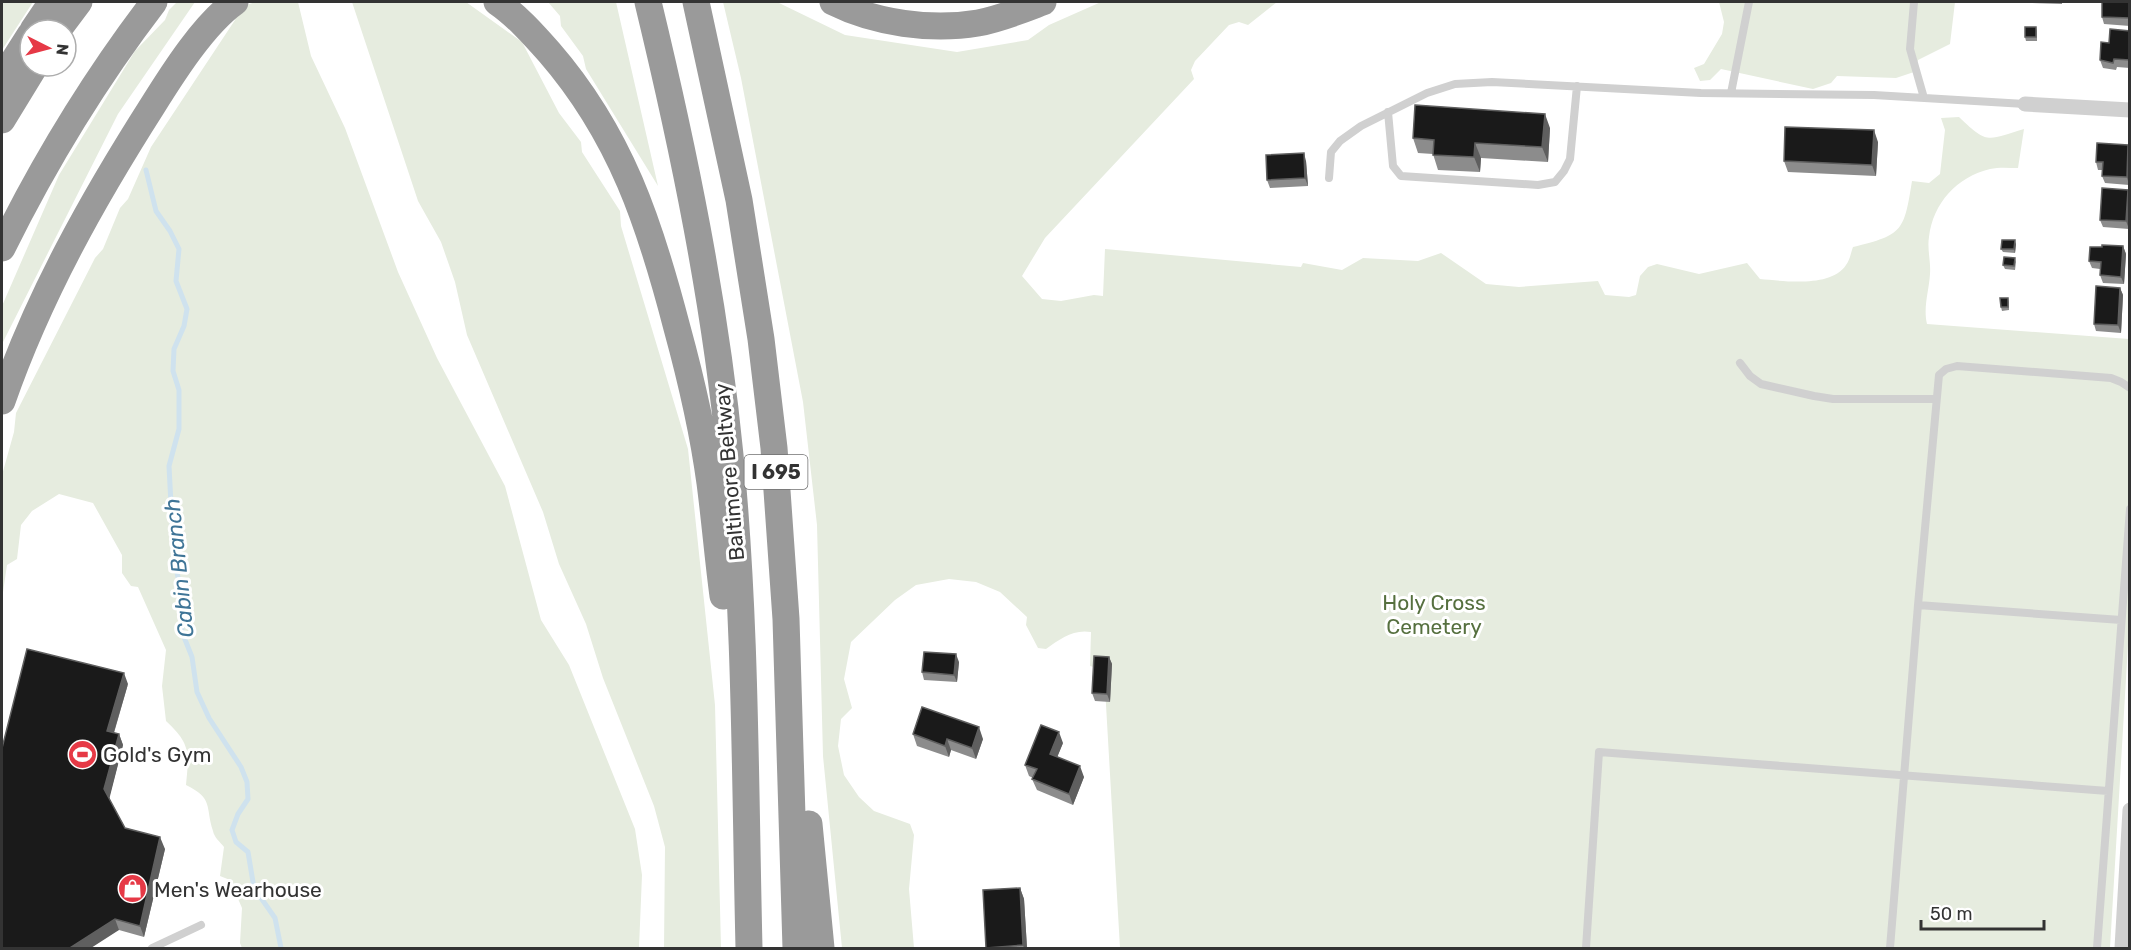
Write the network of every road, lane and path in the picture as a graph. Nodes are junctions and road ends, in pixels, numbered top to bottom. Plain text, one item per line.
1 (52, 2) edge
2 (79, 2) edge
3 (154, 2) edge
4 (235, 2) edge
5 (497, 2) edge
6 (648, 2) edge
7 (696, 2) edge
8 (833, 2) edge
9 (1043, 2) edge
10 (1749, 2) edge
11 (1914, 2) edge
12 (41, 18) edge
13 (67, 18) edge
14 (18, 54) edge
15 (28, 78) edge
16 (2, 79) edge
17 (1577, 86) junction
18 (1731, 93) junction
19 (1924, 98) junction
20 (2025, 104) joint
21 (2130, 110) edge
22 (1388, 112) junction
23 (2, 120) edge
24 (1329, 178) dead end
25 (2, 248) edge
26 (1740, 363) dead end
27 (2130, 388) edge
28 (1936, 399) junction
29 (2, 400) edge
30 (2130, 509) edge
31 (1918, 605) junction
32 (786, 619) junction
33 (2121, 620) junction
34 (745, 752) junction
35 (1904, 776) junction
36 (2108, 792) junction
37 (2130, 810) edge
38 (2129, 826) edge
39 (201, 925) dead end
40 (152, 948) edge
41 (749, 948) edge
42 (796, 948) edge
43 (821, 948) edge
44 (1586, 948) edge
45 (1890, 948) edge
46 (2097, 948) edge
47 (2121, 948) edge

1 - 12 highway
2 - 13 highway
3 - 25 highway
4 - 29 highway
5 - 34 highway
6 - 34 highway, Baltimore Beltway / I 695
7 - 32 highway, I 695
8 - 9 highway
10 - 18 lane
11 - 19 lane
14 - 16 highway
15 - 23 highway
17 - 18 lane
17 - 22 lane
17 - 22 lane
18 - 19 lane
19 - 20 lane
20 - 21 street
22 - 24 lane
26 - 28 lane
27 - 28 lane
28 - 31 lane
30 - 33 lane
31 - 33 lane
31 - 35 lane
32 - 42 highway, I 695
32 - 43 highway
33 - 36 lane
34 - 41 highway, Baltimore Beltway / I 695
35 - 36 lane
35 - 44 lane
35 - 45 lane
36 - 46 lane
37 - 38 street
38 - 47 street
39 - 40 lane

